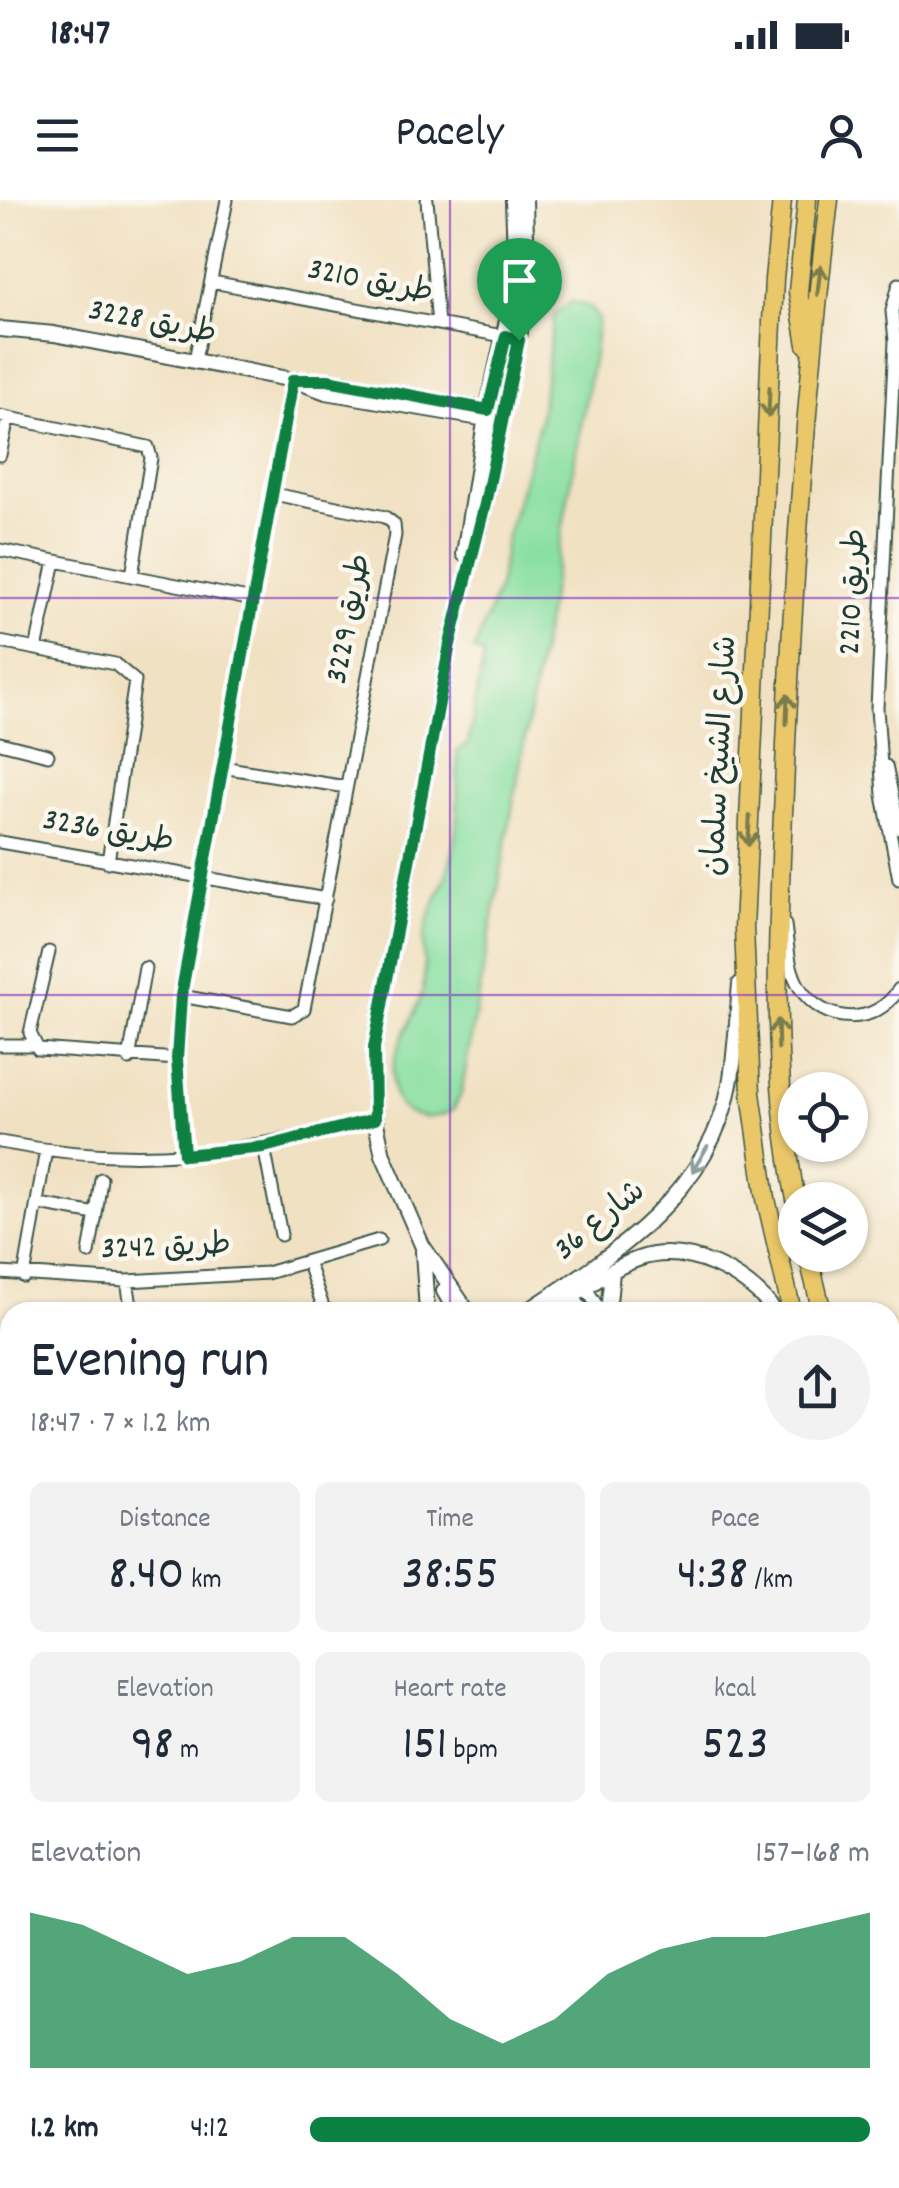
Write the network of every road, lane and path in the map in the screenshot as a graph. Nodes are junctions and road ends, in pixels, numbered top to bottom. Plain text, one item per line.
1 (227, 200) edge
2 (427, 200) edge
3 (513, 200) edge
4 (526, 200) edge
5 (806, 200) edge
6 (829, 200) edge
7 (780, 204) edge
8 (212, 282) junction
9 (899, 284) edge
10 (438, 324) junction
11 (0, 330) edge
12 (897, 336) edge
13 (512, 338) junction
14 (810, 355) junction
15 (195, 360) junction
16 (293, 380) junction
17 (504, 406) junction
18 (4, 417) edge
19 (489, 417) junction
20 (0, 455) edge
21 (494, 458) junction
22 (894, 482) edge
23 (274, 494) junction
24 (0, 550) edge
25 (55, 561) junction
26 (132, 576) junction
27 (462, 588) junction
28 (253, 600) junction
29 (0, 642) edge
30 (36, 650) junction
31 (878, 728) junction
32 (0, 743) edge
33 (48, 755) dead end
34 (222, 767) junction
35 (346, 788) junction
36 (899, 828) edge
37 (0, 842) edge
38 (108, 862) junction
39 (203, 878) junction
40 (899, 879) edge
41 (780, 884) junction
42 (326, 899) junction
43 (744, 928) junction
44 (49, 952) dead end
45 (146, 968) dead end
46 (899, 989) edge
47 (181, 996) junction
48 (880, 1010) junction
49 (899, 1011) edge
50 (0, 1045) edge
51 (33, 1045) junction
52 (130, 1059) junction
53 (177, 1059) junction
54 (375, 1119) junction
55 (0, 1142) edge
56 (264, 1147) junction
57 (46, 1150) junction
58 (184, 1155) junction
59 (102, 1179) dead end
60 (794, 1182) edge
61 (39, 1204) junction
62 (96, 1214) junction
63 (281, 1235) dead end
64 (380, 1240) dead end
65 (422, 1245) junction
66 (90, 1254) dead end
67 (308, 1264) junction
68 (437, 1271) junction
69 (0, 1272) edge
70 (612, 1272) junction
71 (812, 1272) edge
72 (24, 1277) junction
73 (127, 1281) junction
74 (576, 1287) junction
75 (130, 1302) edge
76 (321, 1302) edge
77 (426, 1302) edge
78 (451, 1302) edge
79 (460, 1302) edge
80 (546, 1302) edge
81 (562, 1302) edge
82 (581, 1302) edge
83 (593, 1302) edge
84 (607, 1302) edge
85 (765, 1302) edge
86 (790, 1302) edge
87 (820, 1302) edge

1 - 8 street
2 - 10 street
3 - 13 street
4 - 13 street
5 - 14 main road
14 -> 6 main road, شارع الشيخ سلمان
7 -> 43 main road, شارع الشيخ سلمان
8 - 10 street, طريق 3210
8 - 15 street
9 - 12 street, طريق 2210
10 - 13 street, طريق 3210
11 - 15 street, طريق 3228
12 - 22 street, طريق 2210
13 - 17 street
13 - 19 street
41 -> 14 main road, شارع الشيخ سلمان
15 - 16 street, طريق 3228
16 - 19 street, طريق 3228
16 - 23 street
17 - 19 street
17 - 21 street
18 - 20 street
18 - 26 street
19 - 21 street
19 - 27 street
21 - 27 street
22 - 31 street, طريق 2210
23 - 28 street
23 - 35 street, طريق 3229
24 - 25 street
25 - 26 street
25 - 30 street
26 - 28 street
27 - 54 street
28 - 34 street
29 - 30 street
30 - 38 street
31 - 36 street, طريق 2210
31 - 40 street, طريق 2210
32 - 33 street
34 - 35 street
34 - 39 street
35 - 42 street, طريق 3229
37 - 38 street, طريق 3236
38 - 39 street, طريق 3236
39 - 42 street, طريق 3236
39 - 47 street
41 - 48 street
60 -> 41 main road, شارع الشيخ سلمان
42 - 47 street, طريق 3229
43 -> 74 street, شارع 36
43 - 86 main road, شارع الشيخ سلمان
44 - 51 street
45 - 52 street
46 - 48 street
47 - 53 street
48 - 49 street
50 - 51 street
51 - 52 street
52 - 53 street
53 - 58 street
54 - 56 street
54 - 65 street
55 - 57 street
56 - 58 street
56 - 63 street
57 - 58 street
57 - 61 street
59 - 62 street
61 - 62 street
61 - 72 street
62 - 66 street
64 - 67 street, طريق 3242
65 - 68 street
65 - 77 street
67 - 73 street, طريق 3242
67 - 76 street
68 - 78 street
68 - 79 street
69 - 72 street, طريق 3242
70 - 74 street, شارع 36
70 - 84 street
70 - 85 street, شارع 36
71 - 87 main road
72 - 73 street, طريق 3242
73 - 75 street
74 - 80 street, شارع 36
74 - 81 street, شارع 36
74 - 82 street
74 - 83 street

